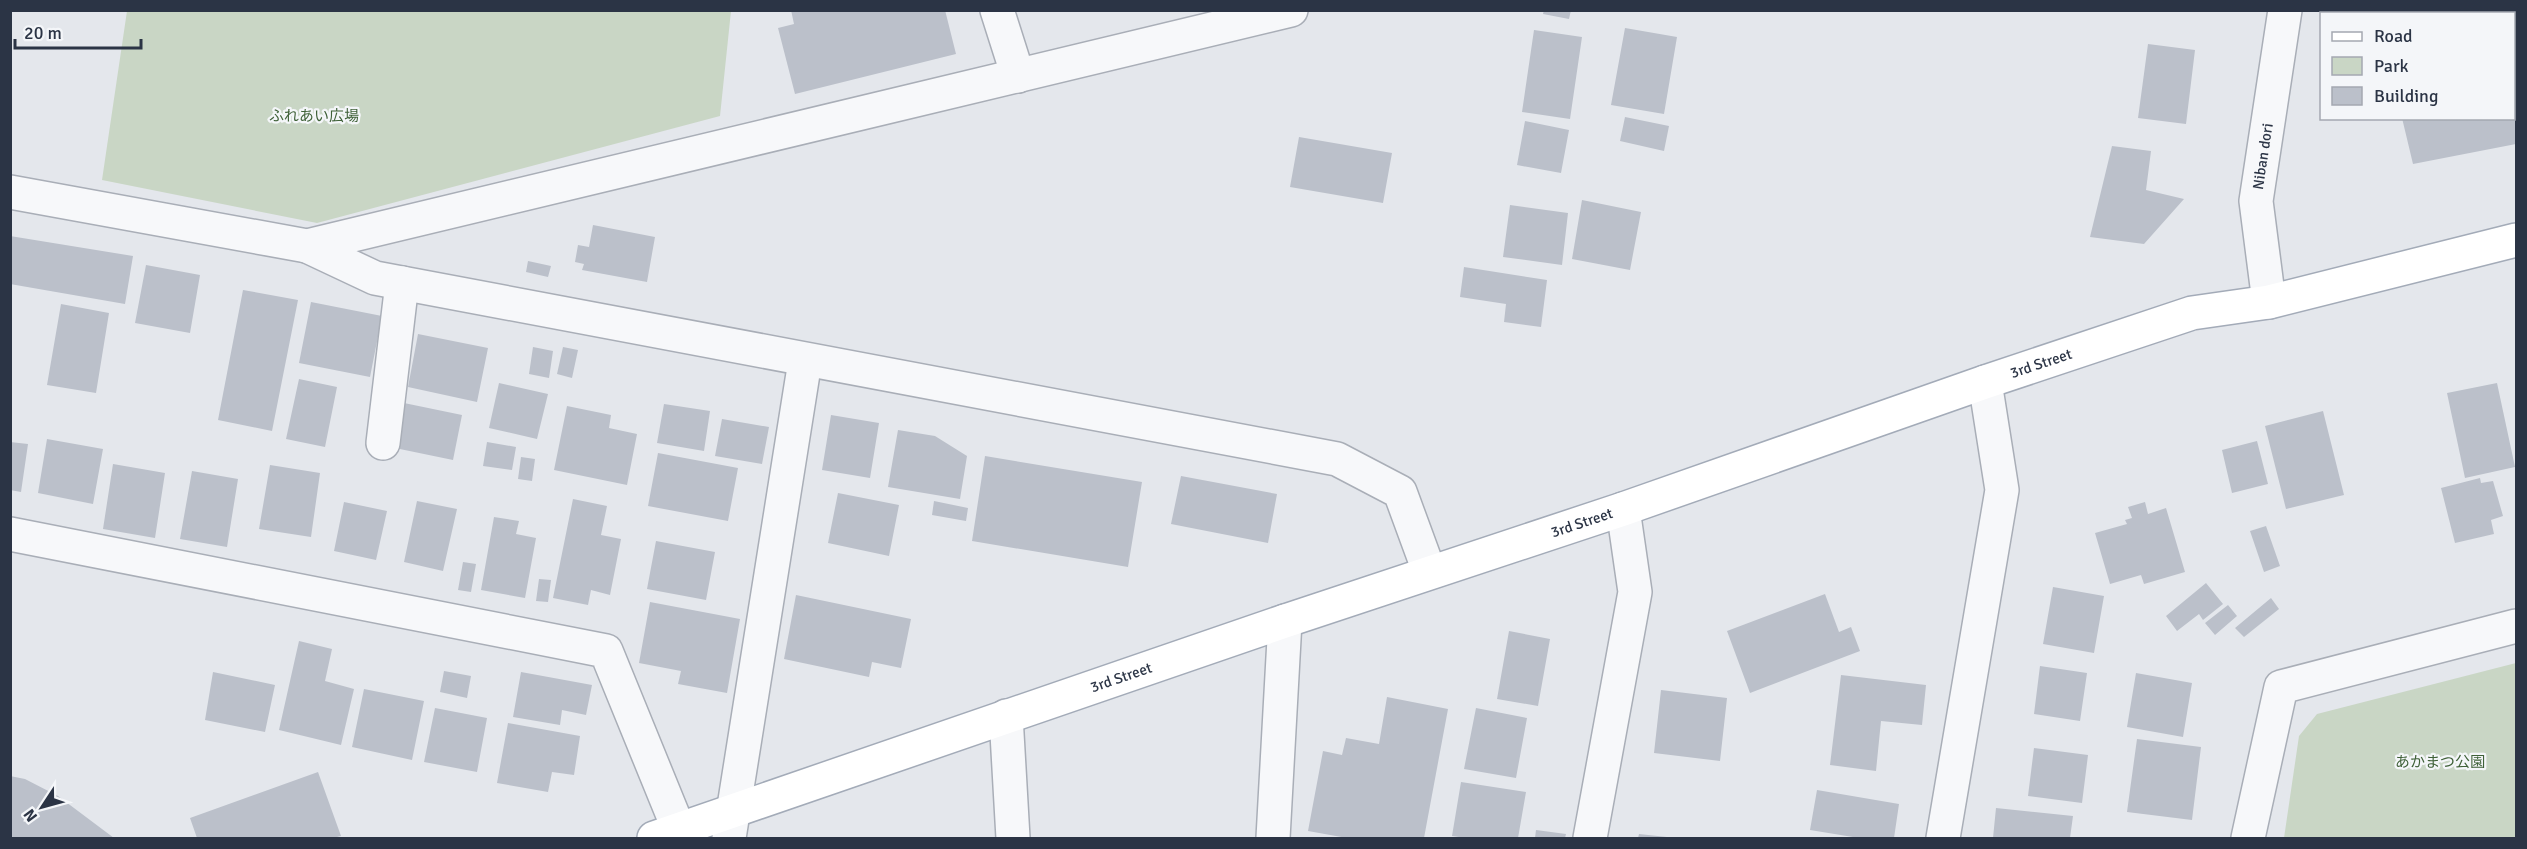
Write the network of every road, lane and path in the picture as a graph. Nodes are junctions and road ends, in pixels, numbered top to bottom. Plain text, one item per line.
1 (997, 10) edge
2 (1291, 10) edge
3 (2285, 10) edge
4 (1018, 76) junction
5 (10, 192) edge
6 (2517, 240) edge
7 (307, 246) junction
8 (402, 283) junction
9 (2269, 302) junction
10 (805, 361) junction
11 (1984, 382) junction
12 (383, 443) dead end
13 (1623, 509) junction
14 (10, 534) edge
15 (1429, 571) junction
16 (1285, 621) junction
17 (2517, 626) edge
18 (1006, 716) junction
19 (730, 824) edge
20 (667, 834) edge
21 (1013, 838) edge
22 (1273, 838) edge
23 (1590, 838) edge
24 (1943, 838) edge
25 (2248, 838) edge

1 - 4 street
2 - 4 street
3 - 9 street, Niban dori
4 - 7 street
5 - 7 street
6 - 9 main road, 3rd Street
7 - 8 street
8 - 10 street
8 - 12 street
9 - 11 main road, 3rd Street
10 - 15 street
10 - 19 street
11 - 13 main road, 3rd Street
11 - 24 street
13 - 15 main road, 3rd Street
13 - 23 street
14 - 20 street
15 - 16 main road, 3rd Street
16 - 18 main road, 3rd Street
16 - 22 street
17 - 25 street
18 - 19 main road, 3rd Street
18 - 21 street
19 - 20 main road, 3rd Street

